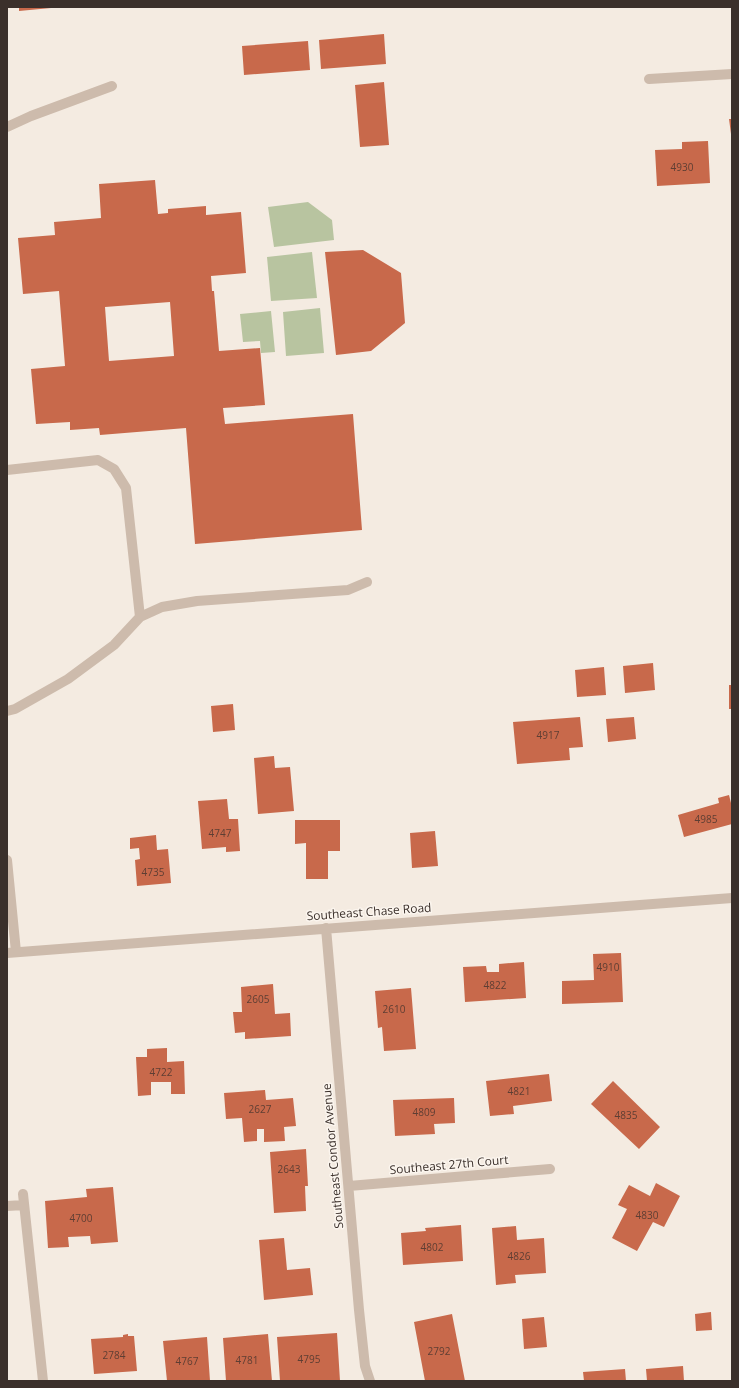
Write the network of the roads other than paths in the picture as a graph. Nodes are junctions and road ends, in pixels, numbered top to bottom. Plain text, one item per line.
1 (732, 74) edge
2 (648, 79) dead end
3 (112, 86) dead end
4 (7, 127) edge
5 (7, 470) edge
6 (367, 582) dead end
7 (140, 617) junction
8 (7, 711) edge
9 (7, 860) edge
10 (732, 898) edge
11 (326, 928) junction
12 (11, 953) edge
13 (550, 1169) dead end
14 (349, 1186) junction
15 (7, 1206) edge
16 (43, 1381) edge
17 (370, 1381) edge

1 - 2 street
3 - 4 street
5 - 7 street
6 - 7 street
7 - 8 street
9 - 12 street
10 - 11 street, Southeast Chase Road
11 - 12 street, Southeast Chase Road
11 - 14 street, Southeast Condor Avenue
13 - 14 street, Southeast 27th Court
14 - 17 street, Southeast Condor Avenue
15 - 16 street

